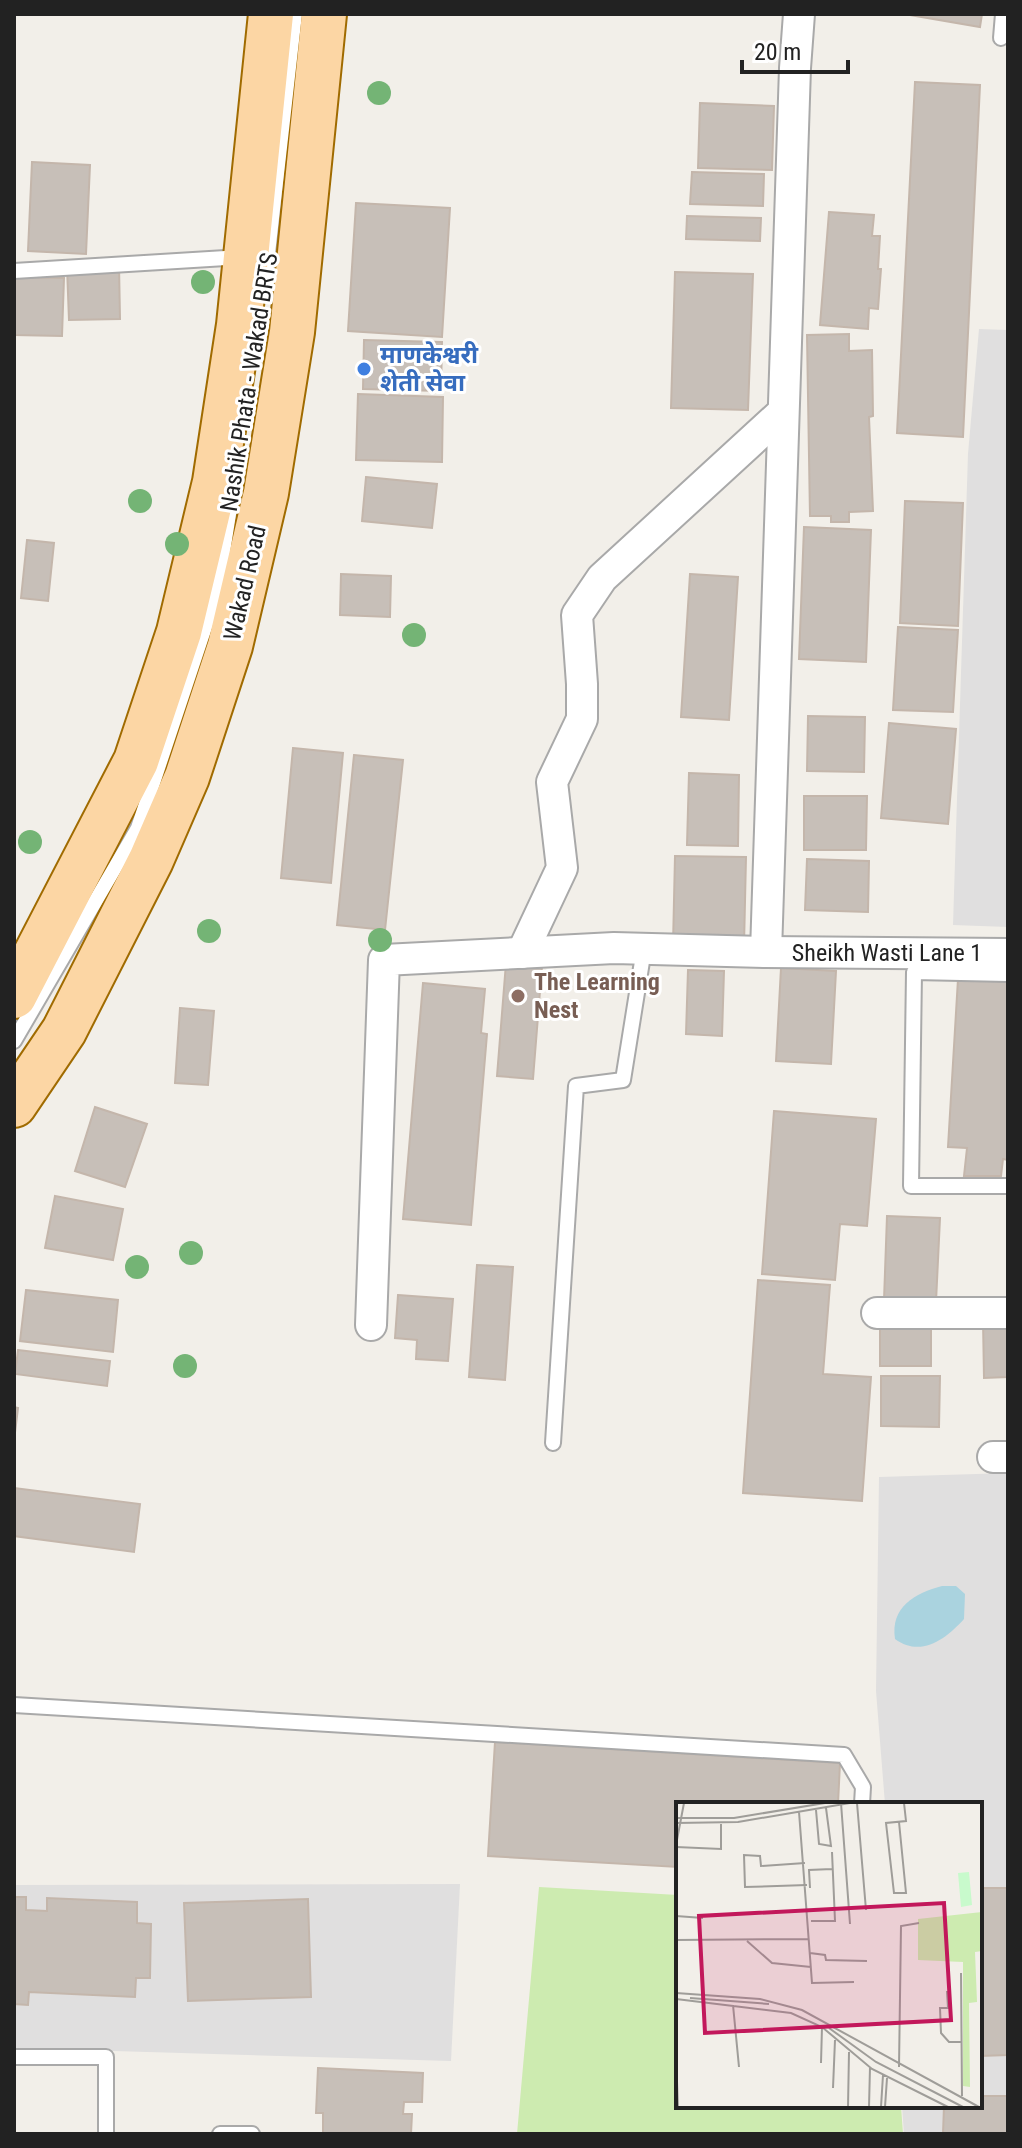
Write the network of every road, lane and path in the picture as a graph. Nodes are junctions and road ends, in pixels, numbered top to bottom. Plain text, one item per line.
1 (271, 14) edge
2 (295, 14) edge
3 (324, 14) edge
4 (799, 14) edge
5 (1003, 14) edge
6 (1001, 38) dead end
7 (246, 256) junction
8 (14, 271) edge
9 (262, 300) dead end
10 (783, 412) junction
11 (231, 499) dead end
12 (644, 949) junction
13 (766, 952) junction
14 (522, 953) junction
15 (1008, 954) edge
16 (914, 963) junction
17 (1008, 974) edge
18 (14, 996) edge
19 (14, 1041) edge
20 (14, 1105) edge
21 (1008, 1186) edge
22 (877, 1313) dead end
23 (1008, 1313) edge
24 (371, 1325) dead end
25 (553, 1443) dead end
26 (14, 1705) edge
27 (862, 1802) edge
28 (14, 2057) edge
29 (106, 2134) edge
30 (220, 2134) edge
31 (252, 2134) edge

1 - 7 main road
2 - 9 lane, Nashik Phata - Wakad BRTS
3 - 20 main road, Wakad Road
4 - 10 street
5 - 6 lane
7 - 8 lane
7 - 18 main road
10 - 13 street
10 - 14 street
11 - 19 lane, Nashik Phata - Wakad BRTS
12 - 13 street, Sheikh Wasti Lane 1
12 - 14 street, Sheikh Wasti Lane 1
12 - 25 lane
13 - 16 street, Sheikh Wasti Lane 1
14 - 24 street, Sheikh Wasti Lane 1
15 - 16 street, Sheikh Wasti Lane 1
16 - 17 lane
16 - 21 lane
22 - 23 street
26 - 27 lane
28 - 29 lane
30 - 31 lane

